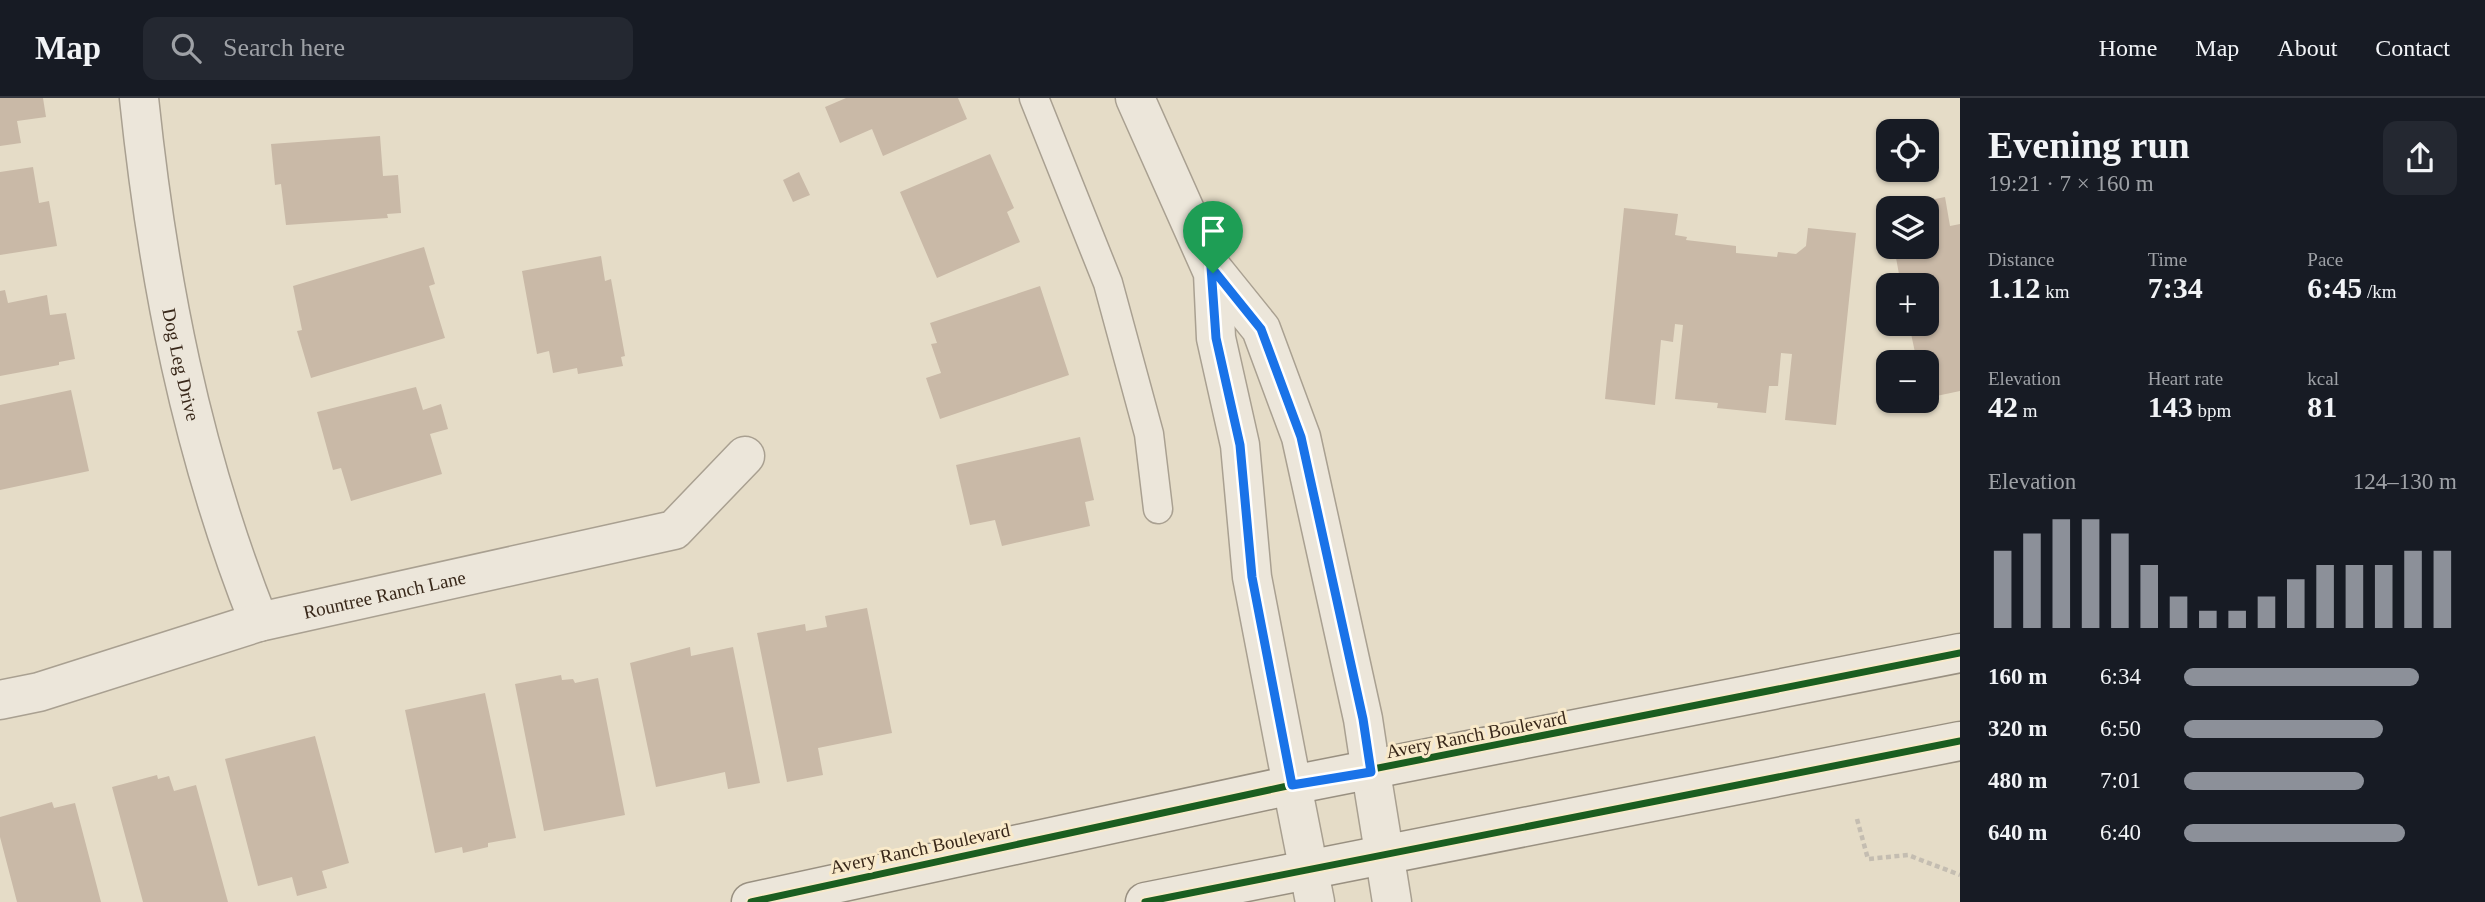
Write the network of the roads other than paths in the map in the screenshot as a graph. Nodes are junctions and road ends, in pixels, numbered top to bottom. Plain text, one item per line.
1 (139, 98) edge
2 (1034, 98) edge
3 (1135, 98) edge
4 (1212, 270) junction
5 (745, 456) dead end
6 (1158, 509) dead end
7 (259, 622) junction
8 (1960, 653) edge
9 (0, 700) edge
10 (1960, 741) edge
11 (1371, 772) junction
12 (1292, 785) junction
13 (1384, 854) junction
14 (1312, 885) edge
15 (751, 902) edge
16 (1145, 902) edge
17 (1392, 902) edge

1 - 7 street, Dog Leg Drive
2 - 6 lane
3 - 4 street
4 - 11 street
4 - 12 street
5 - 7 street, Rountree Ranch Lane
7 - 9 street, Rountree Ranch Lane
8 - 11 street, Avery Ranch Boulevard
10 - 13 street
11 - 12 street, Avery Ranch Boulevard
11 - 13 street
12 - 14 street
12 - 15 street, Avery Ranch Boulevard
13 - 14 street
13 - 17 street
14 - 16 street

